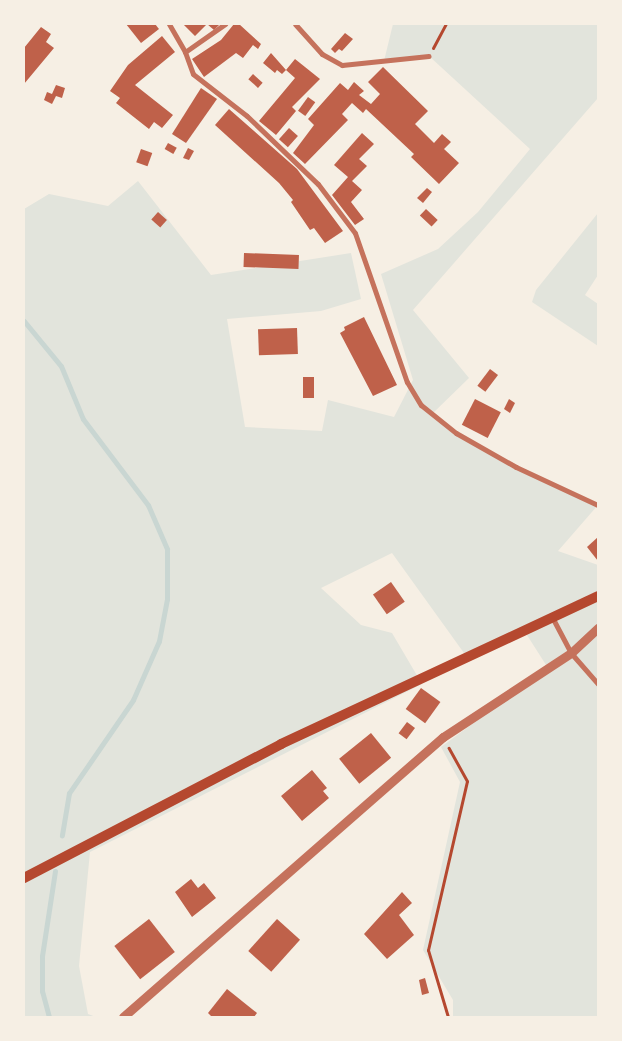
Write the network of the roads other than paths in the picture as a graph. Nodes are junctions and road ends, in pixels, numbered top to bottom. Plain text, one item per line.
1 (169, 24) edge
2 (225, 24) edge
3 (296, 24) edge
4 (186, 52) junction
5 (429, 56) road end
6 (598, 505) edge
7 (598, 596) edge
8 (552, 617) junction
9 (598, 628) edge
10 (571, 653) junction
11 (598, 684) edge
12 (24, 878) edge
13 (123, 1017) edge

1 - 4 street
2 - 4 street
3 - 5 street
4 - 6 street
7 - 8 main road
8 - 10 street
8 - 12 main road
9 - 10 street
10 - 11 street
10 - 13 street

